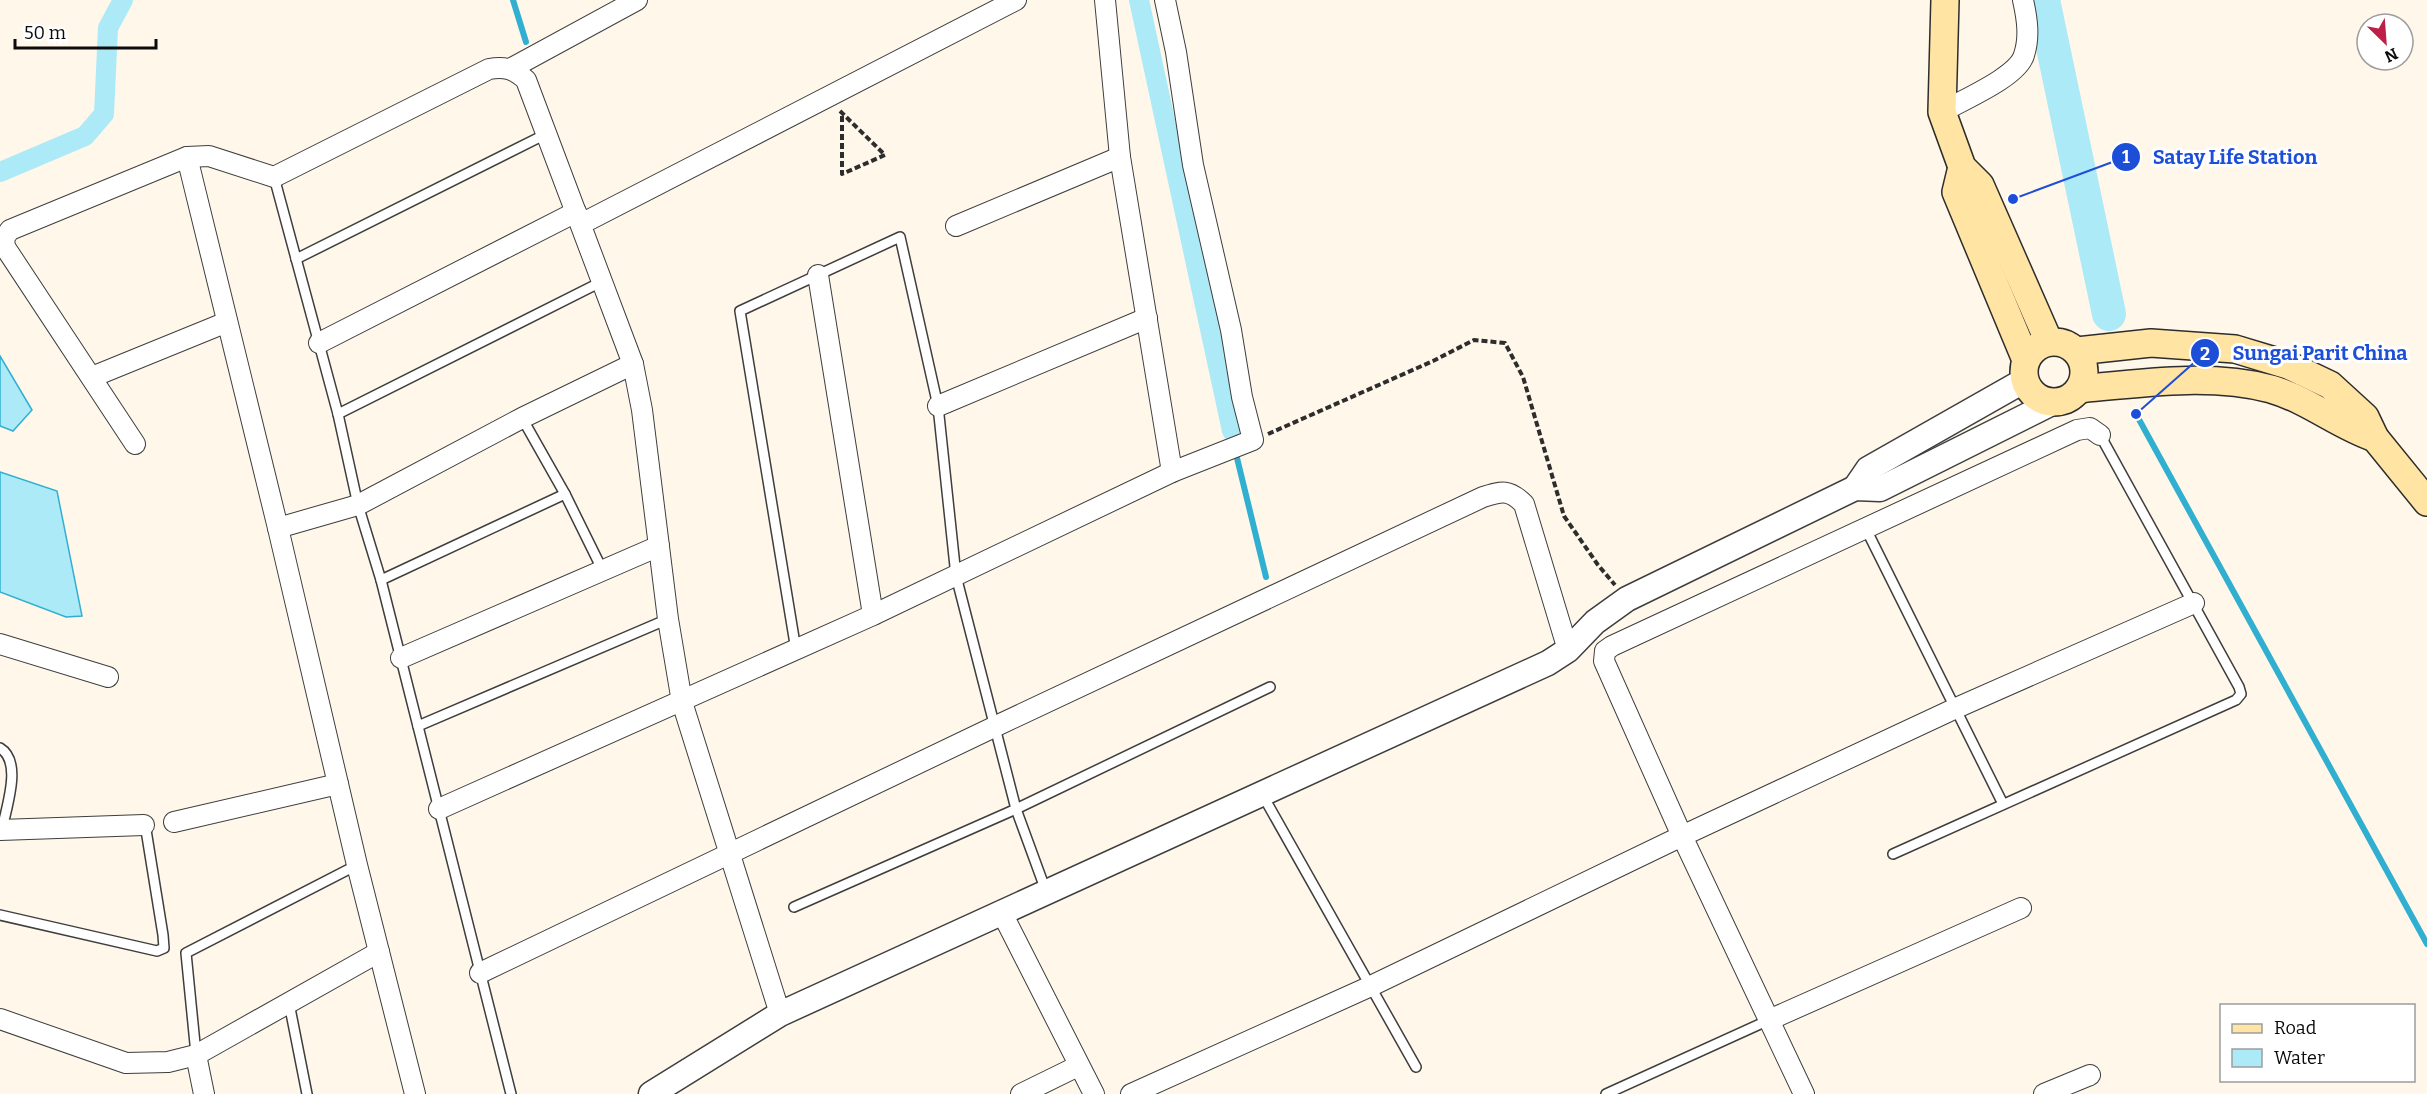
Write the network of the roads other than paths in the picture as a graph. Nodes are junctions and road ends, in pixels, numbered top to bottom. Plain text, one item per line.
1 (637, 0) edge
2 (1016, 0) edge
3 (1105, 0) edge
4 (1165, 0) edge
5 (1945, 0) edge
6 (2023, 0) edge
7 (510, 69) junction
8 (1942, 112) junction
9 (546, 134) junction
10 (187, 157) junction
11 (1120, 157) junction
12 (1962, 167) junction
13 (274, 177) junction
14 (578, 218) junction
15 (956, 226) dead end
16 (296, 259) junction
17 (818, 275) junction
18 (603, 281) junction
19 (1147, 318) junction
20 (227, 322) junction
21 (2049, 342) junction
22 (319, 344) junction
23 (2077, 351) junction
24 (633, 364) junction
25 (2026, 370) junction
26 (92, 377) junction
27 (2079, 389) junction
28 (2054, 402) junction
29 (938, 406) junction
30 (338, 414) junction
31 (522, 418) junction
32 (2100, 435) joint
33 (2375, 438) junction
34 (135, 444) dead end
35 (1172, 472) junction
36 (1855, 488) junction
37 (565, 494) junction
38 (2427, 502) edge
39 (358, 504) junction
40 (1865, 527) junction
41 (278, 528) junction
42 (659, 546) junction
43 (602, 569) junction
44 (956, 576) junction
45 (381, 580) junction
46 (2194, 603) junction
47 (873, 615) junction
48 (668, 619) junction
49 (0, 644) edge
50 (796, 650) junction
51 (1568, 650) junction
52 (401, 658) junction
53 (108, 677) dead end
54 (1270, 687) dead end
55 (682, 702) junction
56 (1954, 709) junction
57 (418, 726) junction
58 (994, 727) junction
59 (0, 748) edge
60 (338, 784) junction
61 (1261, 792) junction
62 (2002, 804) junction
63 (439, 809) junction
64 (1016, 809) junction
65 (174, 822) dead end
66 (144, 825) joint
67 (1, 833) edge
68 (1682, 836) junction
69 (730, 854) junction
70 (1893, 854) dead end
71 (357, 865) junction
72 (1046, 891) junction
73 (795, 907) dead end
74 (2021, 908) dead end
75 (1001, 911) junction
76 (0, 915) edge
77 (379, 952) junction
78 (480, 973) junction
79 (1371, 986) junction
80 (288, 1004) junction
81 (780, 1014) junction
82 (0, 1019) edge
83 (1769, 1020) junction
84 (196, 1056) junction
85 (1078, 1066) junction
86 (1416, 1067) dead end
87 (2091, 1075) dead end
88 (204, 1094) edge
89 (307, 1094) edge
90 (415, 1094) edge
91 (511, 1094) edge
92 (651, 1094) edge
93 (1021, 1094) edge
94 (1094, 1094) edge
95 (1131, 1094) edge
96 (1606, 1094) edge
97 (1804, 1094) edge
98 (2044, 1094) edge

1 - 7 street
2 - 14 street
3 - 11 street
4 - 35 street
5 - 8 main road
6 - 8 street
7 - 9 street
7 - 13 street
8 - 12 main road
9 - 14 street
9 - 16 lane
10 - 13 street
10 - 20 street
10 - 26 street
11 - 15 street
11 - 19 street
12 - 21 main road
12 - 25 main road
13 - 16 lane
14 - 18 street
14 - 22 street
16 - 22 lane
17 - 29 lane
17 - 47 street
17 - 50 lane
18 - 24 street
18 - 30 lane
19 - 29 street
19 - 35 street
20 - 26 street
20 - 41 street
21 - 23 main road
21 - 25 main road
22 - 30 lane
23 - 27 main road
23 - 33 main road
24 - 31 street
24 - 42 street
25 - 28 main road
25 - 36 street
26 - 34 street
27 - 28 main road
27 - 33 main road
28 - 36 street
29 - 44 lane
30 - 39 lane
31 - 37 lane
31 - 39 street
32 - 40 street
32 - 46 lane
33 - 38 main road
35 - 44 street
36 - 51 street
37 - 43 lane
37 - 45 lane
39 - 41 street
39 - 45 lane
40 - 56 lane
40 - 68 street
41 - 60 street
42 - 43 street
42 - 48 street
43 - 52 street
44 - 47 street
44 - 58 lane
45 - 52 lane
46 - 56 street
46 - 62 lane
47 - 50 street
48 - 55 street
48 - 57 lane
49 - 53 street
50 - 55 street
51 - 58 street
51 - 61 street
52 - 57 lane
54 - 64 lane
55 - 63 street
55 - 69 street
56 - 62 lane
56 - 68 street
57 - 63 lane
58 - 64 lane
58 - 69 street
59 - 67 lane
60 - 65 street
60 - 71 street
61 - 72 street
61 - 79 lane
62 - 70 lane
63 - 78 lane
64 - 72 lane
64 - 73 lane
66 - 67 street
66 - 76 lane
68 - 79 street
68 - 83 street
69 - 78 street
69 - 81 street
71 - 77 street
71 - 84 lane
72 - 75 street
74 - 83 street
75 - 81 street
75 - 85 street
77 - 80 street
77 - 90 street
78 - 91 lane
79 - 86 lane
79 - 95 street
80 - 84 street
80 - 89 lane
81 - 92 street
82 - 84 street
83 - 96 lane
83 - 97 street
84 - 88 street
85 - 93 street
85 - 94 street
87 - 98 street

